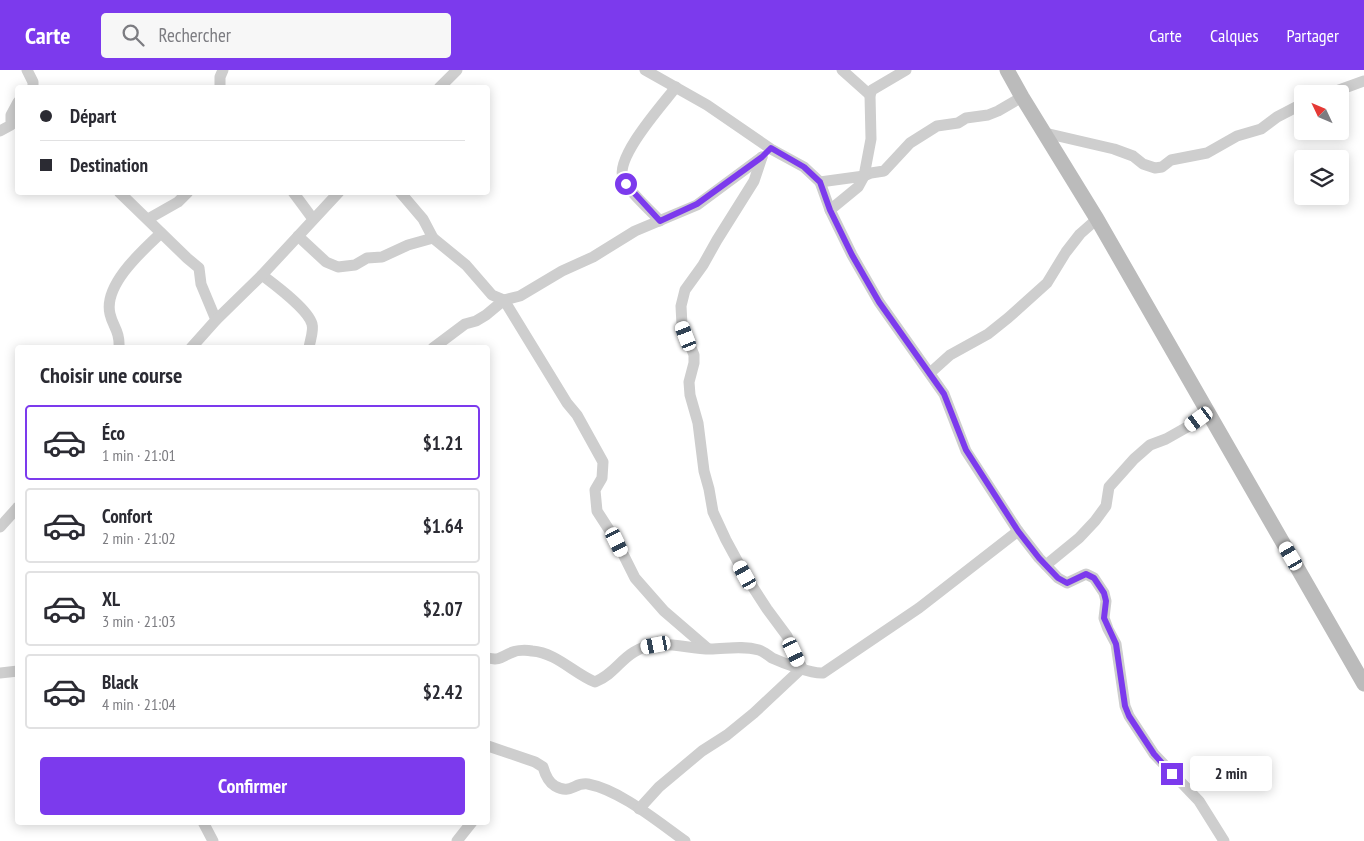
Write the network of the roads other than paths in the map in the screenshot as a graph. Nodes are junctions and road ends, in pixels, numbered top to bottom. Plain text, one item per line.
1 (27, 70) edge
2 (223, 70) edge
3 (457, 70) edge
4 (645, 70) edge
5 (842, 70) edge
6 (906, 70) edge
7 (1007, 70) edge
8 (1364, 81) edge
9 (33, 85) edge
10 (220, 85) edge
11 (441, 85) edge
12 (1349, 86) edge
13 (676, 87) junction
14 (870, 95) junction
15 (1022, 97) junction
16 (15, 108) edge
17 (1294, 108) edge
18 (0, 131) edge
19 (1045, 133) junction
20 (766, 153) junction
21 (864, 176) junction
22 (820, 182) junction
23 (122, 195) edge
24 (184, 195) edge
25 (295, 195) edge
26 (336, 195) edge
27 (402, 195) edge
28 (830, 210) junction
29 (148, 219) junction
30 (313, 219) junction
31 (1097, 219) junction
32 (660, 221) junction
33 (161, 233) junction
34 (298, 236) junction
35 (433, 238) junction
36 (262, 274) junction
37 (504, 300) junction
38 (216, 320) junction
39 (119, 345) edge
40 (194, 345) edge
41 (310, 345) edge
42 (436, 345) edge
43 (930, 374) junction
44 (1209, 412) junction
45 (15, 510) edge
46 (0, 527) edge
47 (1018, 531) junction
48 (1046, 565) junction
49 (709, 649) junction
50 (490, 659) edge
51 (802, 668) junction
52 (15, 671) edge
53 (0, 673) edge
54 (1364, 684) edge
55 (490, 749) edge
56 (639, 809) junction
57 (205, 825) edge
58 (470, 825) edge
59 (213, 841) edge
60 (457, 841) edge
61 (685, 841) edge
62 (1224, 841) edge

1 - 9 street
2 - 10 street
3 - 11 street
4 - 13 street
5 - 14 street
6 - 14 street
7 - 15 main road
8 - 12 street
13 - 20 street
13 - 32 street
14 - 21 street
15 - 19 main road
15 - 21 street
16 - 18 street
17 - 19 street
19 - 31 main road
20 - 22 street
20 - 32 street
20 - 51 street
21 - 22 street
21 - 28 street
22 - 28 street
23 - 29 street
24 - 29 street
25 - 30 street
26 - 30 street
27 - 35 street
28 - 43 street
29 - 33 street
30 - 34 street
31 - 43 street
31 - 44 main road
32 - 37 street
33 - 38 street
33 - 39 street
34 - 35 street
34 - 36 street
35 - 37 street
36 - 38 street
36 - 41 street
37 - 42 street
37 - 49 street
38 - 40 street
43 - 47 street
44 - 48 street
44 - 54 main road
45 - 46 street
47 - 48 street
47 - 51 street
48 - 62 street
49 - 50 street
49 - 51 street
51 - 56 street
52 - 53 street
55 - 56 street
56 - 61 street
57 - 59 street
58 - 60 street

